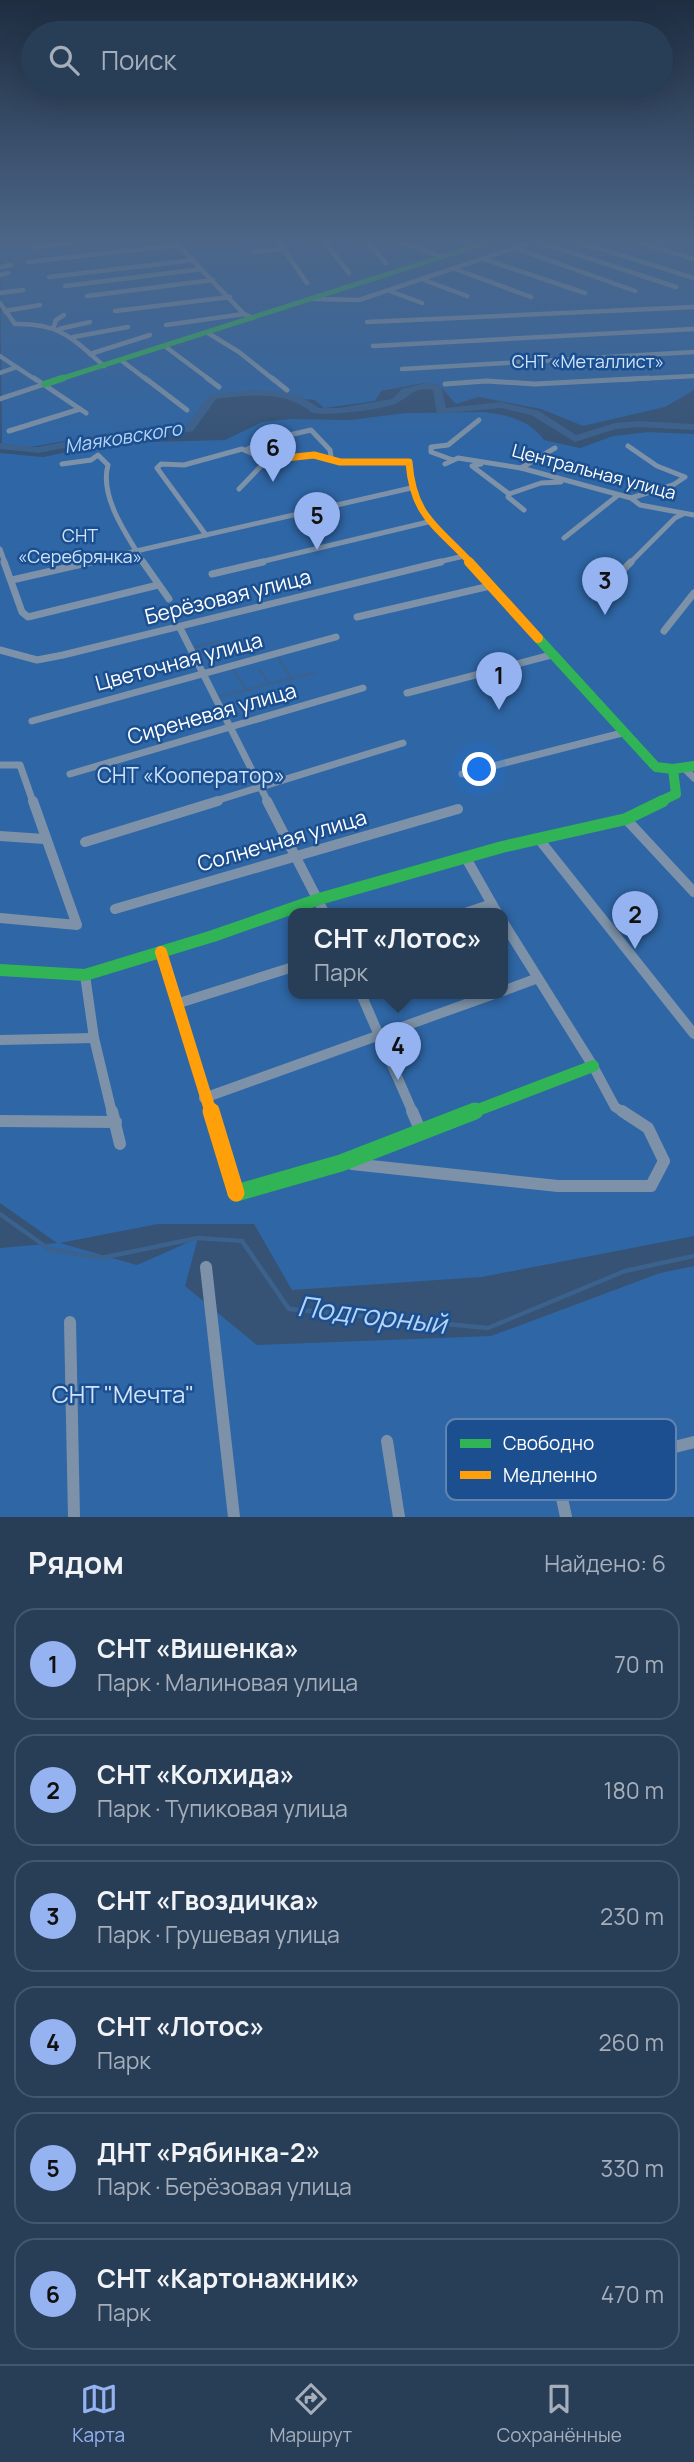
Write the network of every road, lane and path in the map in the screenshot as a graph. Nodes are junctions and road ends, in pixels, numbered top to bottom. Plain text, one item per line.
1 (18, 309) edge
2 (133, 309) edge
3 (241, 309) edge
4 (276, 309) edge
5 (655, 309) edge
6 (5, 311) joint
7 (115, 311) dead end
8 (64, 315) dead end
9 (248, 316) junction
10 (90, 322) dead end
11 (367, 322) dead end
12 (166, 325) dead end
13 (128, 327) dead end
14 (56, 328) junction
15 (694, 328) edge
16 (208, 333) junction
17 (150, 335) dead end
18 (74, 337) junction
19 (373, 346) dead end
20 (166, 347) junction
21 (694, 352) edge
22 (90, 354) junction
23 (0, 356) edge
24 (122, 361) junction
25 (104, 366) junction
26 (17, 367) junction
27 (402, 369) dead end
28 (0, 373) edge
29 (694, 376) edge
30 (45, 384) junction
31 (444, 384) dead end
32 (219, 387) dead end
33 (287, 390) dead end
34 (0, 399) edge
35 (187, 410) dead end
36 (479, 420) dead end
37 (9, 432) dead end
38 (628, 446) dead end
39 (555, 448) dead end
40 (246, 450) junction
41 (331, 457) junction
42 (267, 460) junction
43 (453, 460) junction
44 (62, 464) dead end
45 (445, 464) dead end
46 (482, 464) junction
47 (521, 468) junction
48 (564, 482) junction
49 (411, 488) junction
50 (239, 489) dead end
51 (509, 494) junction
52 (617, 496) junction
53 (631, 498) junction
54 (524, 510) dead end
55 (683, 514) junction
56 (694, 515) edge
57 (428, 522) junction
58 (206, 535) junction
59 (564, 538) dead end
60 (0, 549) edge
61 (138, 551) junction
62 (464, 556) junction
63 (212, 574) dead end
64 (615, 578) dead end
65 (12, 580) junction
66 (158, 585) junction
67 (490, 586) junction
68 (694, 593) edge
69 (169, 599) dead end
70 (357, 617) dead end
71 (180, 628) junction
72 (664, 631) dead end
73 (336, 637) dead end
74 (0, 650) edge
75 (551, 655) junction
76 (202, 673) junction
77 (363, 688) dead end
78 (407, 693) dead end
79 (32, 721) dead end
80 (230, 727) junction
81 (622, 733) junction
82 (403, 743) dead end
83 (0, 765) edge
84 (684, 768) edge
85 (70, 774) dead end
86 (462, 774) dead end
87 (694, 778) edge
88 (261, 787) junction
89 (458, 809) dead end
90 (626, 819) junction
91 (0, 836) edge
92 (538, 838) junction
93 (44, 839) junction
94 (85, 842) dead end
95 (298, 855) junction
96 (466, 858) junction
97 (694, 892) edge
98 (319, 899) junction
99 (492, 904) junction
100 (292, 908) edge
101 (323, 908) edge
102 (480, 908) edge
103 (494, 908) edge
104 (115, 909) dead end
105 (288, 909) edge
106 (0, 918) edge
107 (508, 930) edge
108 (161, 952) junction
109 (288, 969) edge
110 (0, 970) edge
111 (85, 975) junction
112 (538, 978) junction
113 (508, 989) edge
114 (363, 999) edge
115 (480, 999) edge
116 (176, 1004) junction
117 (694, 1034) edge
118 (380, 1035) junction
119 (94, 1038) junction
120 (0, 1040) edge
121 (593, 1066) junction
122 (204, 1098) junction
123 (0, 1121) edge
124 (116, 1122) junction
125 (421, 1132) junction
126 (120, 1144) dead end
127 (341, 1163) junction
128 (206, 1267) dead end
129 (70, 1322) dead end
130 (387, 1441) dead end
131 (694, 1442) edge
132 (676, 1447) edge
133 (74, 1517) edge
134 (234, 1517) edge
135 (399, 1517) edge

1 - 6 street
2 - 7 street
3 - 9 street
4 - 9 street
5 - 11 street
6 - 14 street
8 - 14 street
9 - 12 street
9 - 16 street
10 - 14 street
13 - 18 street
14 - 18 street
15 - 19 street
16 - 20 street
16 - 33 street
17 - 22 street
18 - 22 street
20 - 24 street
20 - 32 street
21 - 27 street
22 - 25 street
23 - 26 street
24 - 25 street
24 - 35 street
25 - 30 street
26 - 28 street
26 - 30 street
29 - 31 street
30 - 34 street
30 - 37 street
36 - 43 street
38 - 53 street
39 - 47 street
40 - 41 street
40 - 42 street
40 - 58 street
41 - 42 street
41 - 49 street
42 - 50 street
43 - 45 street
43 - 46 street, Центральная улица
44 - 61 street
46 - 47 street, Центральная улица
46 - 51 street
47 - 48 street, Центральная улица
48 - 51 street
48 - 52 street, Центральная улица
49 - 57 street
49 - 58 street
51 - 54 street
52 - 53 street, Центральная улица
52 - 59 street
53 - 55 street, Центральная улица
55 - 56 street, Центральная улица
55 - 64 street
57 - 62 street
57 - 63 street
58 - 61 street
60 - 65 street
61 - 65 street
61 - 66 street
62 - 67 street
62 - 71 street, Берёзовая улица
65 - 66 street
66 - 69 street
67 - 70 street
67 - 75 street
68 - 72 street
71 - 74 street, Берёзовая улица
71 - 76 street
73 - 76 street, Цветочная улица
75 - 78 street
75 - 81 street
76 - 79 street, Цветочная улица
76 - 80 street
77 - 80 street, Сиреневая улица
80 - 85 street, Сиреневая улица
80 - 88 street
81 - 84 street
81 - 86 street
82 - 88 street
83 - 93 street
84 - 87 street
84 - 90 street
88 - 94 street
88 - 95 street
89 - 95 street, Солнечная улица
90 - 92 street
90 - 97 street
91 - 93 street
92 - 96 street
92 - 117 street
93 - 106 street
95 - 98 street
95 - 104 street, Солнечная улица
96 - 98 street
96 - 99 street
98 - 100 street
98 - 101 street
99 - 102 street
99 - 103 street
105 - 108 street
107 - 112 street
108 - 111 street
108 - 116 street
109 - 116 street
110 - 111 street
111 - 119 street
112 - 113 street
112 - 121 street
114 - 118 street
115 - 118 street
116 - 122 street
118 - 122 street
118 - 125 street
119 - 120 street
119 - 124 street
121 - 125 street
121 - 127 street
122 - 127 street
123 - 124 street
124 - 126 street
125 - 127 street
128 - 134 street
129 - 133 street
130 - 135 street
131 - 132 street

